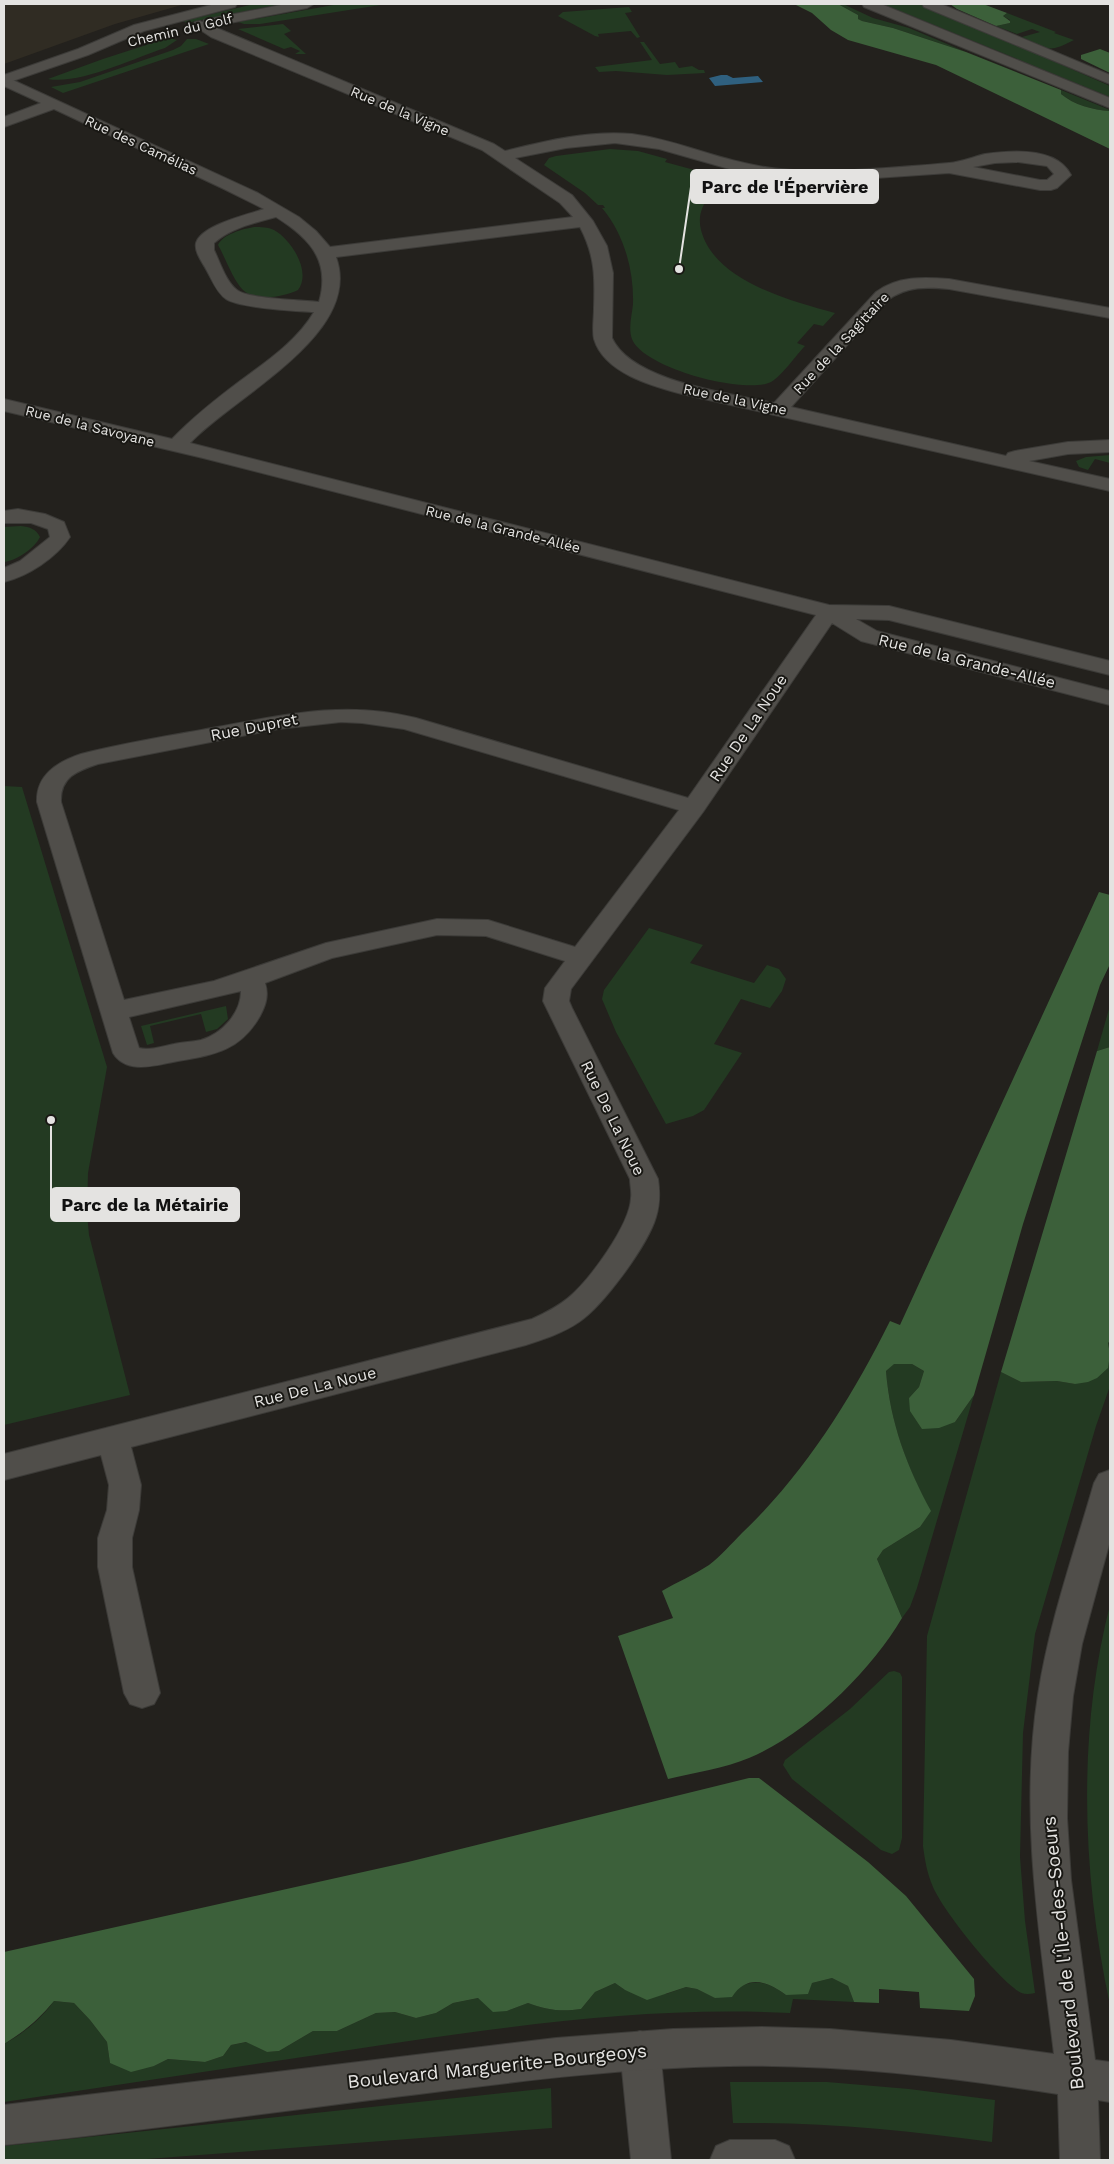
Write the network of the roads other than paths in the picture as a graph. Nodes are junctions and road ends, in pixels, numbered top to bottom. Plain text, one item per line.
1 (230, 4) edge
2 (307, 4) edge
3 (869, 4) edge
4 (929, 4) edge
5 (200, 25) junction
6 (83, 52) junction
7 (4, 80) edge
8 (1110, 80) edge
9 (1110, 103) edge
10 (54, 104) junction
11 (4, 122) edge
12 (503, 156) junction
13 (950, 168) junction
14 (277, 211) junction
15 (585, 221) junction
16 (326, 254) junction
17 (1110, 295) edge
18 (1056, 303) junction
19 (325, 308) junction
20 (1110, 313) edge
21 (4, 405) edge
22 (779, 409) junction
23 (176, 446) junction
24 (1110, 446) edge
25 (1001, 459) junction
26 (1110, 485) edge
27 (4, 517) edge
28 (4, 576) edge
29 (829, 612) junction
30 (1110, 668) edge
31 (1110, 698) edge
32 (694, 806) junction
33 (580, 957) junction
34 (250, 979) junction
35 (114, 1011) junction
36 (113, 1438) junction
37 (4, 1467) edge
38 (1110, 1482) edge
39 (142, 1693) dead end
40 (640, 2050) junction
41 (1093, 2080) edge
42 (4, 2125) edge
43 (651, 2160) edge
44 (730, 2160) edge
45 (775, 2160) edge
46 (1080, 2160) edge

1 - 6 street, Chemin du Golf
2 - 5 street, Chemin du Golf
3 - 9 street
4 - 8 street
5 - 6 street, Chemin du Golf
5 - 12 street, Rue de la Vigne
6 - 7 street, Chemin du Golf
7 - 10 street, Rue des Camélias
10 - 11 street
10 - 14 street, Rue des Camélias
12 - 13 street
12 - 15 street, Rue de la Vigne
13 - 13 street
14 - 16 street, Rue des Camélias
14 - 19 street
15 - 16 street
15 - 22 street, Rue de la Vigne
16 - 19 street, Rue des Camélias
17 - 18 street, Rue de la Sagittaire
18 - 20 street, Rue de la Sagittaire
18 - 22 street, Rue de la Sagittaire
19 - 23 street, Rue des Camélias
21 - 23 street, Rue de la Savoyane
22 - 25 street, Rue de la Vigne
23 - 29 street, Rue de la Grande-Allée
24 - 25 street, Rue de la Vigne
25 - 26 street, Rue de la Vigne
27 - 28 street
29 - 30 street, Rue de la Grande-Allée
29 - 31 street, Rue de la Grande-Allée
29 - 32 street, Rue De La Noue
32 - 33 street, Rue De La Noue
32 - 35 street, Rue Dupret
33 - 34 street
33 - 36 street, Rue De La Noue
34 - 35 street
34 - 35 street, Rue Dupret
36 - 37 street, Rue De La Noue
36 - 39 street
38 - 41 street, Boulevard de l'Île-des-Soeurs
40 - 41 street, Boulevard Marguerite-Bourgeoys
40 - 42 street, Boulevard Marguerite-Bourgeoys
40 - 43 street
41 - 46 street, Boulevard de l'Île-des-Soeurs
44 - 45 street

